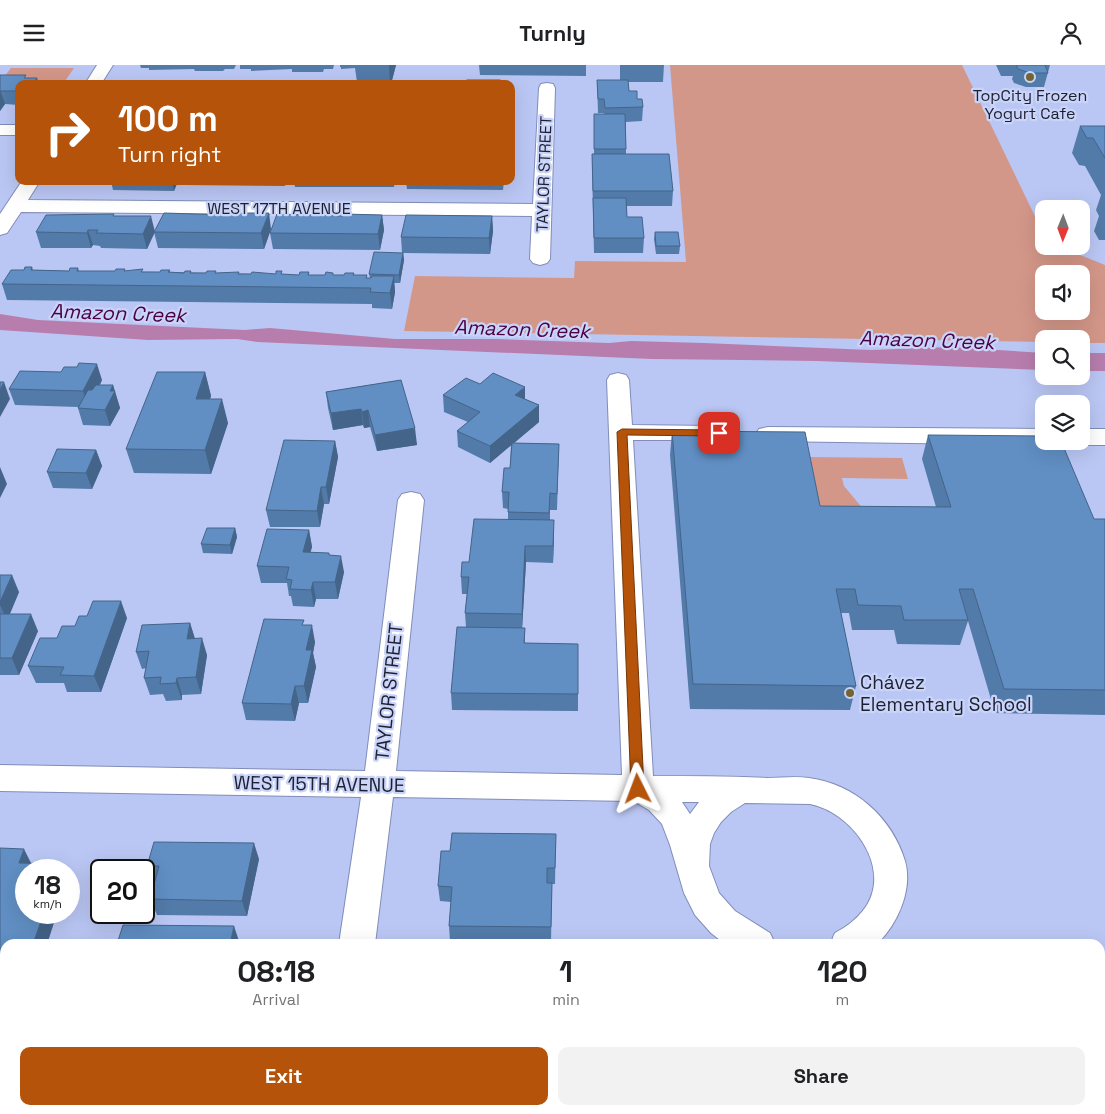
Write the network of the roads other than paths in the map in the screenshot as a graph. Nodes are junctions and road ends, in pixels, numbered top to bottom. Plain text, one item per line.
1 (105, 65) edge
2 (96, 80) edge
3 (547, 88) dead end
4 (0, 130) edge
5 (15, 130) edge
6 (28, 185) edge
7 (15, 205) junction
8 (543, 210) junction
9 (0, 229) edge
10 (540, 259) dead end
11 (618, 380) dead end
12 (622, 432) junction
13 (1035, 437) edge
14 (1090, 437) edge
15 (1105, 437) edge
16 (411, 500) dead end
17 (0, 778) edge
18 (379, 785) junction
19 (638, 789) junction
20 (742, 791) junction
21 (691, 860) junction
22 (358, 939) edge
23 (747, 939) edge
24 (858, 939) edge

1 - 2 street
3 - 8 street, TAYLOR STREET
4 - 5 street
6 - 7 street
7 - 8 street, WEST 17TH AVENUE
7 - 9 street
8 - 10 street, TAYLOR STREET
11 - 12 street
12 - 13 street
12 - 19 street
14 - 15 street
16 - 18 street, TAYLOR STREET
17 - 18 street, WEST 15TH AVENUE
18 - 19 street, WEST 15TH AVENUE
18 - 22 street, TAYLOR STREET
19 - 20 street, WEST 15TH AVENUE
19 - 21 street
20 - 21 street
20 - 24 street, WEST 15TH AVENUE
21 - 23 street

